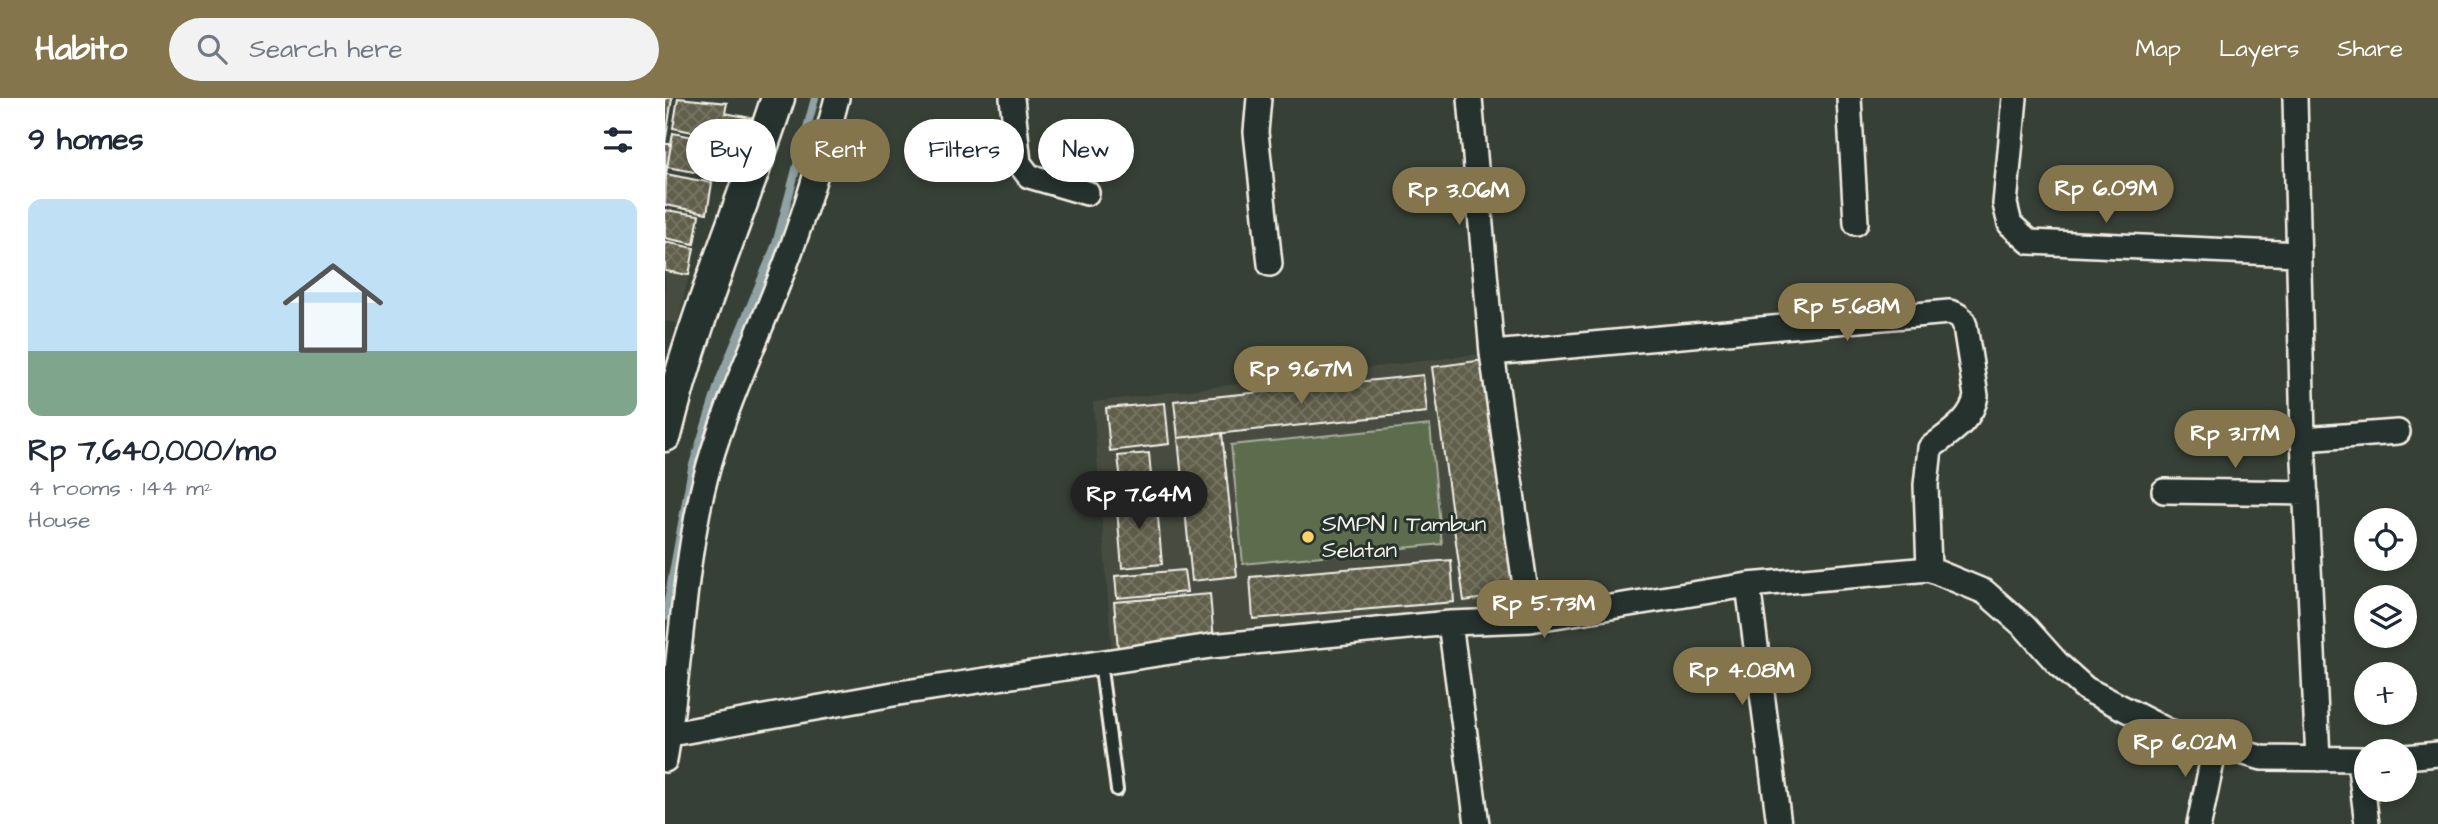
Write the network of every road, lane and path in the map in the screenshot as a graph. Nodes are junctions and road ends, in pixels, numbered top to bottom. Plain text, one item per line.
1 (778, 98) edge
2 (837, 98) edge
3 (1011, 98) edge
4 (1259, 98) edge
5 (1470, 98) edge
6 (1849, 98) edge
7 (2015, 98) edge
8 (2295, 98) edge
9 (1087, 193) dead end
10 (1856, 223) dead end
11 (2299, 254) junction
12 (1270, 264) dead end
13 (1492, 353) junction
14 (2397, 432) dead end
15 (665, 435) edge
16 (2303, 439) junction
17 (2164, 491) dead end
18 (2306, 493) junction
19 (1929, 569) junction
20 (1748, 585) junction
21 (1530, 620) junction
22 (1450, 622) junction
23 (1100, 662) junction
24 (667, 735) edge
25 (2216, 743) junction
26 (2438, 754) edge
27 (2417, 756) edge
28 (2318, 759) junction
29 (2354, 759) edge
30 (665, 760) edge
31 (1117, 790) dead end
32 (2365, 802) edge
33 (1477, 824) edge
34 (1779, 824) edge
35 (2199, 824) edge
36 (2367, 824) edge

1 - 15 street
2 - 24 street
3 - 9 street
4 - 12 street
5 - 13 street
6 - 10 street
7 - 11 street
8 - 11 street
11 - 16 street
13 - 19 street
13 - 21 street
14 - 16 street
16 - 18 street
17 - 18 street
18 - 28 street
19 - 20 street
19 - 25 street
20 - 21 street
20 - 34 street
21 - 22 street
22 - 23 street
22 - 33 street
23 - 24 street
23 - 31 lane
24 - 30 street
25 - 28 street
25 - 35 street
26 - 27 street
28 - 29 street
32 - 36 street

